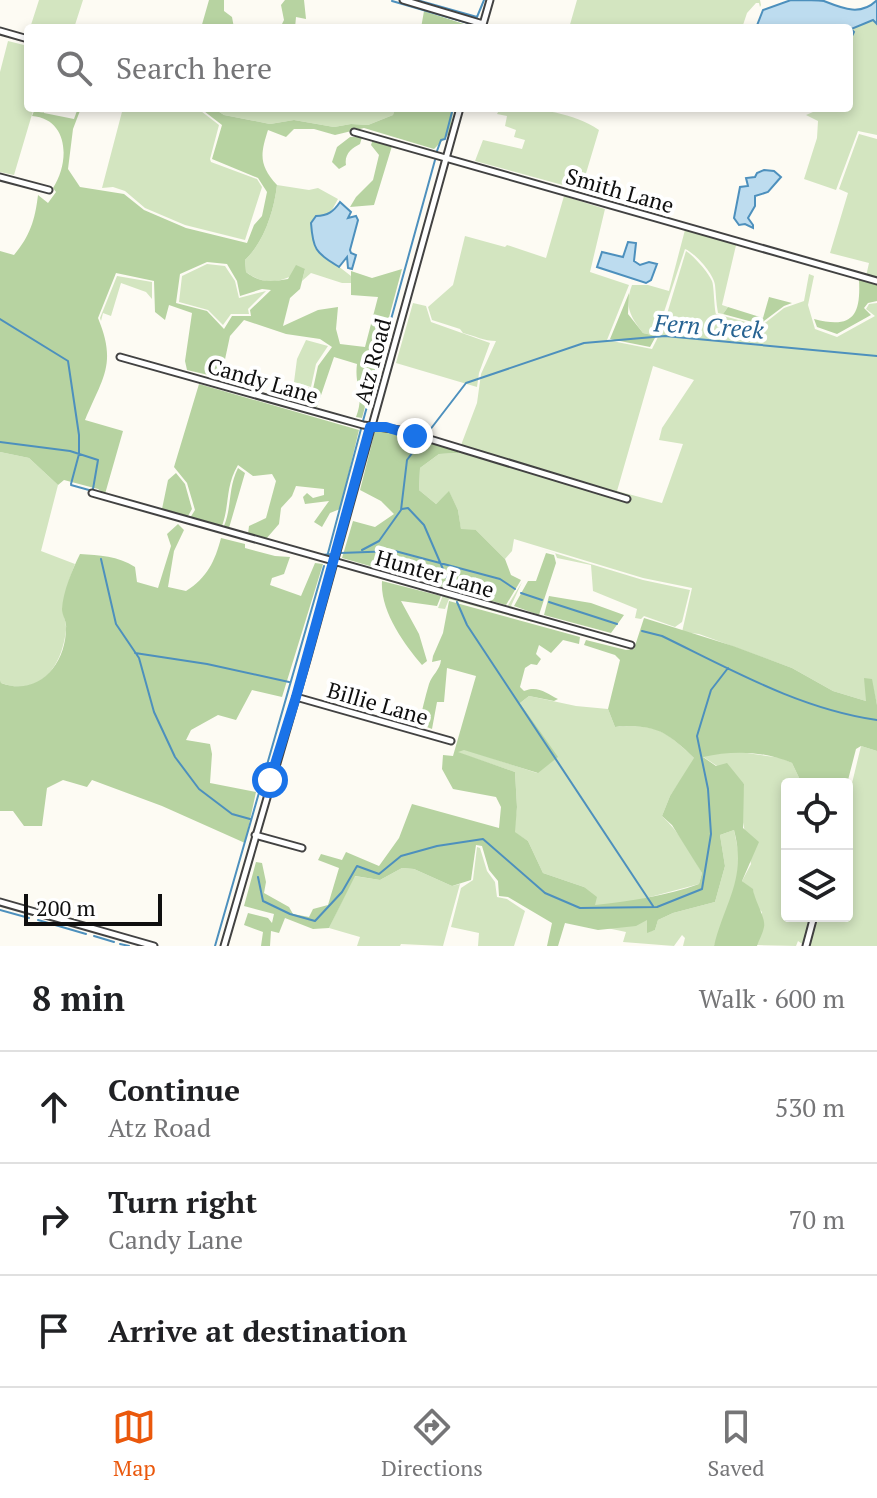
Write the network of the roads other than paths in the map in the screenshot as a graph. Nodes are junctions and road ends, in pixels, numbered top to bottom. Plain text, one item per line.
1 (403, 0) edge
2 (490, 0) edge
3 (480, 24) edge
4 (483, 24) edge
5 (0, 31) edge
6 (24, 38) edge
7 (459, 112) edge
8 (354, 132) dead end
9 (446, 158) junction
10 (0, 177) edge
11 (49, 190) dead end
12 (877, 281) edge
13 (120, 357) dead end
14 (370, 427) junction
15 (92, 493) dead end
16 (627, 499) dead end
17 (334, 561) junction
18 (631, 645) dead end
19 (296, 697) junction
20 (451, 741) dead end
21 (255, 835) junction
22 (302, 848) dead end
23 (0, 902) edge
24 (812, 922) edge
25 (154, 946) edge
26 (224, 946) edge
27 (806, 946) edge

1 - 3 street
2 - 4 street
5 - 6 street
7 - 9 street, Atz Road
8 - 9 street, Smith Lane
9 - 12 street, Smith Lane
9 - 14 street, Atz Road
10 - 11 street
13 - 14 street, Candy Lane
14 - 16 street, Candy Lane
14 - 17 street, Atz Road
15 - 17 street, Hunter Lane
17 - 18 street, Hunter Lane
17 - 19 street, Atz Road
19 - 20 street, Billie Lane
19 - 21 street, Atz Road
21 - 22 street
21 - 26 street, Atz Road
23 - 25 street
24 - 27 street

